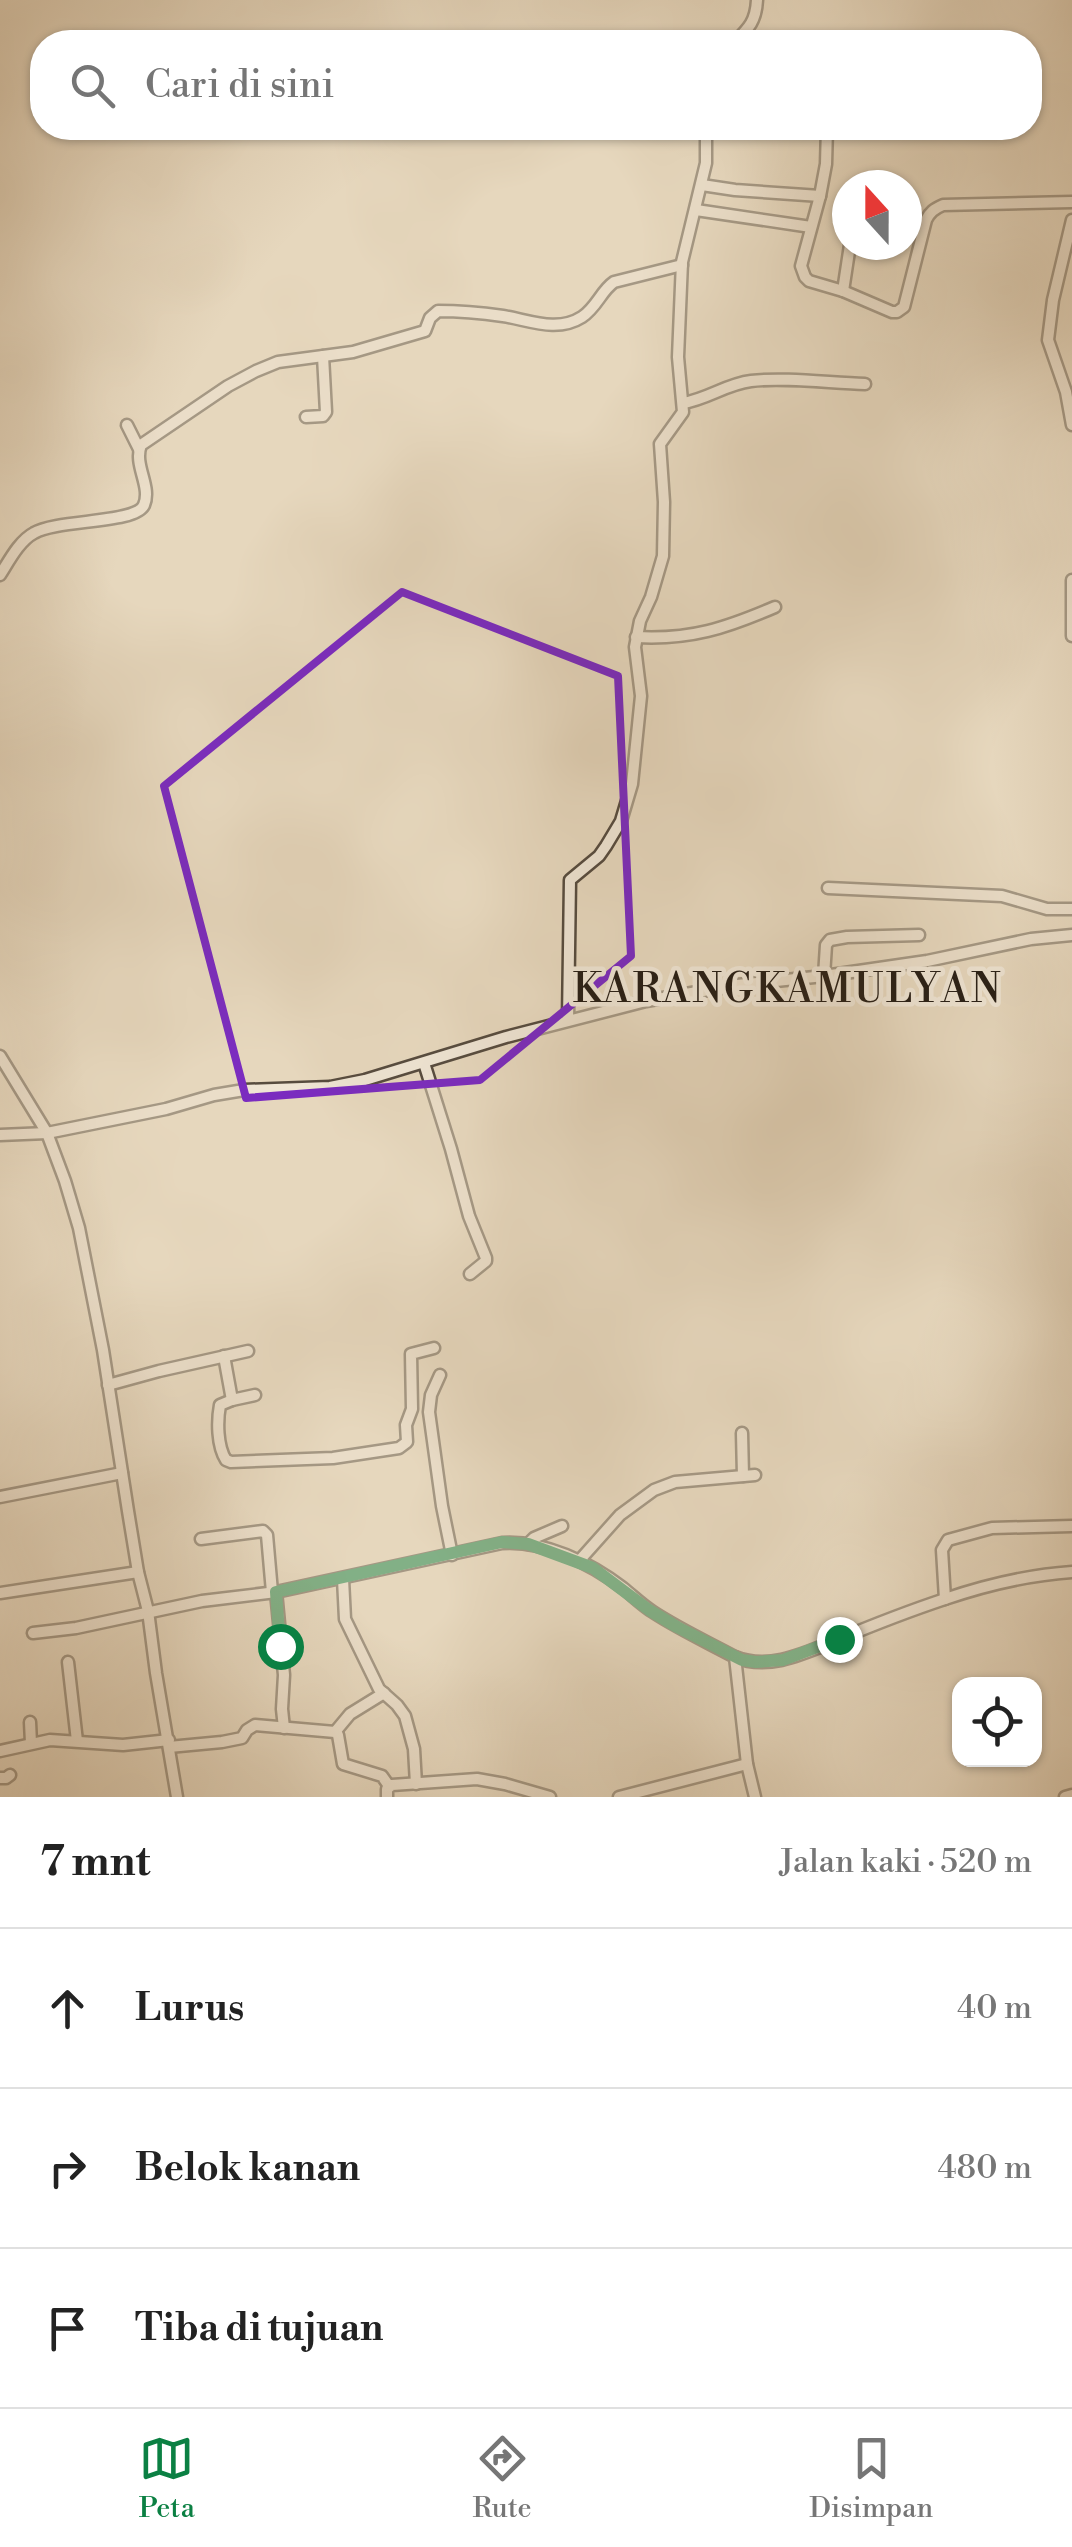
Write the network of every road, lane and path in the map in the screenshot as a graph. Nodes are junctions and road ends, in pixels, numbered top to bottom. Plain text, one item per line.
1 (757, 0) edge
2 (749, 30) edge
3 (706, 140) edge
4 (827, 140) edge
5 (702, 185) junction
6 (820, 196) junction
7 (1072, 202) edge
8 (696, 210) junction
9 (1072, 220) edge
10 (812, 227) junction
11 (848, 260) edge
12 (682, 266) junction
13 (843, 291) junction
14 (322, 356) junction
15 (865, 384) dead end
16 (683, 403) junction
17 (306, 417) dead end
18 (127, 425) dead end
19 (1072, 425) edge
20 (139, 449) junction
21 (0, 575) edge
22 (1072, 580) edge
23 (775, 607) dead end
24 (1072, 636) edge
25 (636, 638) junction
26 (828, 888) dead end
27 (1072, 909) edge
28 (919, 934) dead end
29 (1072, 935) edge
30 (824, 976) junction
31 (568, 1020) junction
32 (0, 1056) edge
33 (424, 1063) junction
34 (46, 1133) junction
35 (0, 1135) edge
36 (470, 1274) dead end
37 (434, 1348) dead end
38 (248, 1351) dead end
39 (224, 1356) junction
40 (440, 1375) dead end
41 (108, 1385) junction
42 (255, 1395) dead end
43 (232, 1400) junction
44 (742, 1433) dead end
45 (122, 1473) junction
46 (0, 1497) edge
47 (562, 1526) dead end
48 (1072, 1526) edge
49 (201, 1539) dead end
50 (528, 1544) junction
51 (452, 1555) junction
52 (579, 1562) junction
53 (138, 1572) junction
54 (1072, 1572) edge
55 (342, 1579) junction
56 (274, 1592) junction
57 (0, 1593) edge
58 (945, 1598) junction
59 (148, 1611) junction
60 (34, 1633) dead end
61 (735, 1656) junction
62 (68, 1662) dead end
63 (384, 1693) junction
64 (30, 1722) dead end
65 (284, 1728) junction
66 (335, 1732) junction
67 (76, 1742) junction
68 (31, 1743) junction
69 (169, 1743) junction
70 (0, 1751) edge
71 (747, 1764) junction
72 (414, 1784) junction
73 (676, 1784) junction
74 (388, 1792) edge
75 (176, 1797) edge
76 (413, 1797) edge
77 (550, 1797) edge
78 (619, 1797) edge
79 (680, 1797) edge
80 (755, 1797) edge

1 - 2 street
3 - 5 street
4 - 6 street
5 - 6 street
5 - 8 street
6 - 10 street
7 - 13 street
8 - 10 street
8 - 12 street
9 - 19 street
10 - 13 street
11 - 13 street
12 - 14 street
12 - 16 street
14 - 17 street
14 - 20 street
15 - 16 street
16 - 25 street
18 - 20 street
20 - 21 street
22 - 24 street
23 - 25 street
25 - 31 street
26 - 27 street
28 - 30 street
29 - 30 street
30 - 31 street
31 - 33 street
32 - 34 street
33 - 34 street
33 - 36 street
34 - 35 street
34 - 41 street
37 - 43 street
38 - 39 street
39 - 41 street
39 - 43 street
40 - 51 street
41 - 45 street
42 - 43 street
44 - 52 street
45 - 46 street
45 - 53 street
47 - 50 street
48 - 58 street
49 - 56 street
50 - 51 street
50 - 52 street
51 - 55 street
52 - 61 street
53 - 57 street
53 - 59 street
54 - 58 street
55 - 56 street
55 - 63 street
56 - 59 street
56 - 65 street
58 - 61 street
59 - 60 street
59 - 69 street
61 - 71 street
62 - 67 street
63 - 66 street
63 - 72 street
64 - 68 street
65 - 66 street
65 - 69 street
66 - 74 street
67 - 68 street
67 - 69 street
68 - 70 street
69 - 75 street
71 - 73 street
71 - 80 street
72 - 74 street
72 - 76 street
72 - 77 street
73 - 78 street
73 - 79 street

